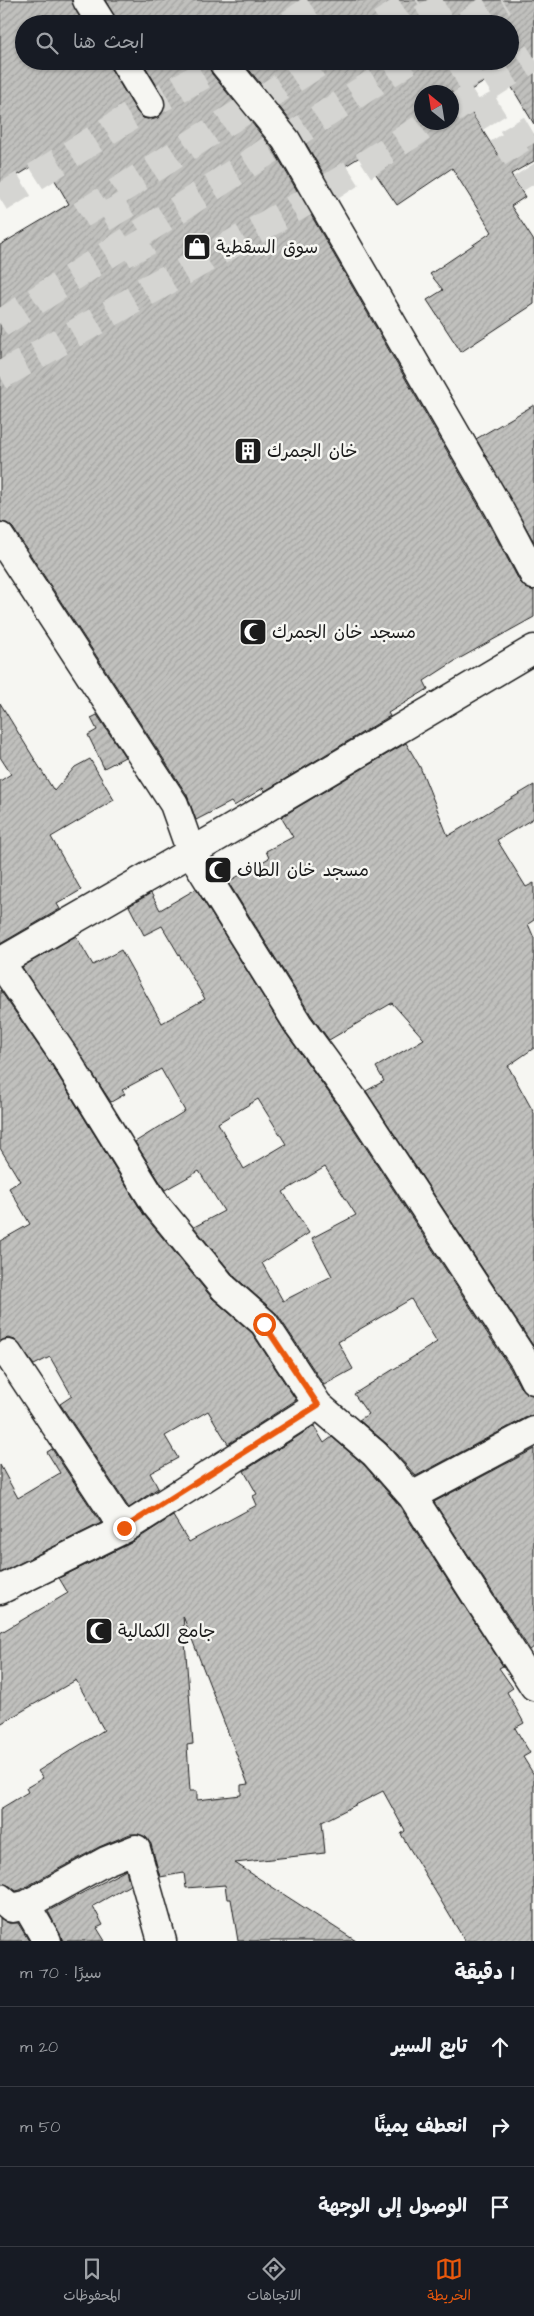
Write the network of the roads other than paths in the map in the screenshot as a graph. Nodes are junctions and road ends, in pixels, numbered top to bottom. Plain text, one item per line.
1 (87, 0) edge
2 (96, 15) edge
3 (129, 70) edge
4 (229, 70) edge
5 (150, 104) dead end
6 (0, 537) edge
7 (534, 575) edge
8 (534, 649) edge
9 (191, 852) junction
10 (0, 962) edge
11 (8, 1354) dead end
12 (534, 1380) edge
13 (318, 1405) junction
14 (534, 1430) edge
15 (412, 1496) junction
16 (124, 1528) junction
17 (0, 1590) edge
18 (534, 1686) edge
19 (0, 1898) edge
20 (26, 1905) junction
21 (47, 1941) edge
22 (162, 1941) edge

1 - 2 street
3 - 5 street
4 - 7 street
6 - 9 street
8 - 9 street
9 - 10 street
9 - 12 street
10 - 13 street
11 - 16 street
13 - 15 street
13 - 16 street
14 - 15 street
15 - 18 street
16 - 17 street
19 - 20 street
20 - 21 street
20 - 22 street

